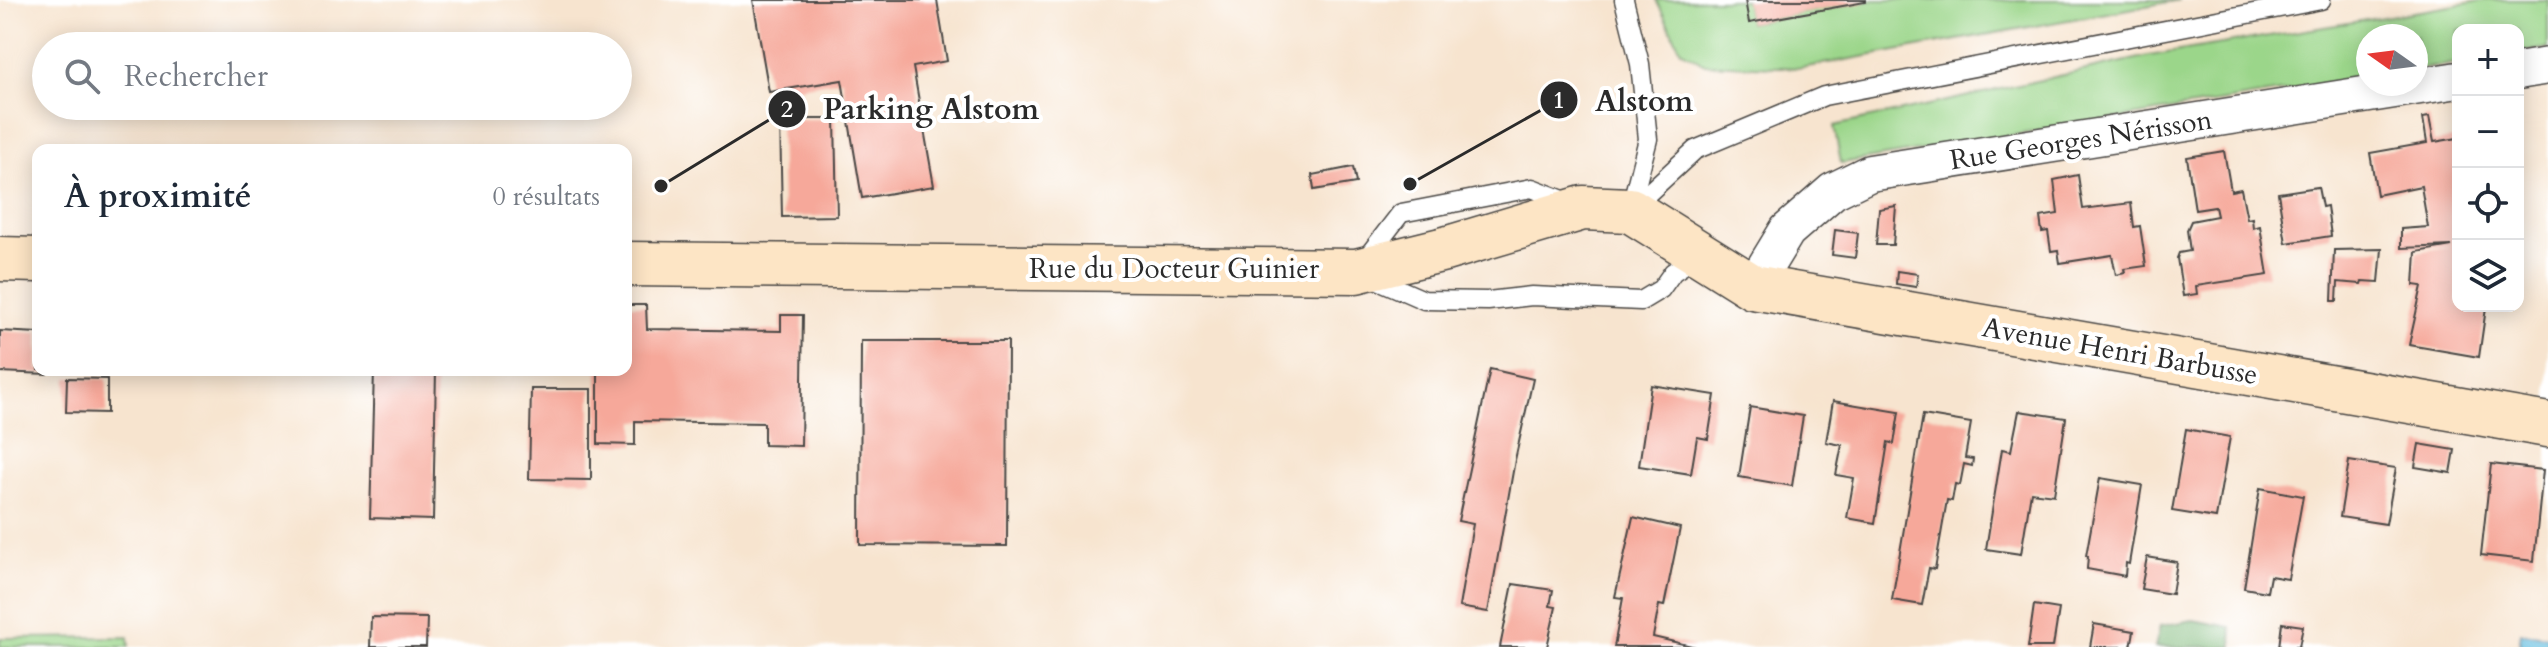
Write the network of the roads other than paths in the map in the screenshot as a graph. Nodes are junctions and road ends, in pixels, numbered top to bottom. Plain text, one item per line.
1 (1624, 0) edge
2 (2321, 0) edge
3 (2548, 66) edge
4 (2524, 70) edge
5 (2452, 81) edge
6 (1630, 210) junction
7 (1701, 254) junction
8 (0, 259) edge
9 (32, 260) edge
10 (632, 264) edge
11 (1356, 271) junction
12 (1753, 287) junction
13 (2548, 425) edge

1 - 6 lane
2 - 6 lane
3 - 4 street
5 - 12 street, Rue Georges Nérisson
6 - 7 main road, Rue du Docteur Guinier
6 - 11 main road, Rue du Docteur Guinier
7 - 11 lane
7 - 12 main road, Avenue Henri Barbusse
8 - 9 main road
10 - 11 main road, Rue du Docteur Guinier
12 - 13 main road, Avenue Henri Barbusse

